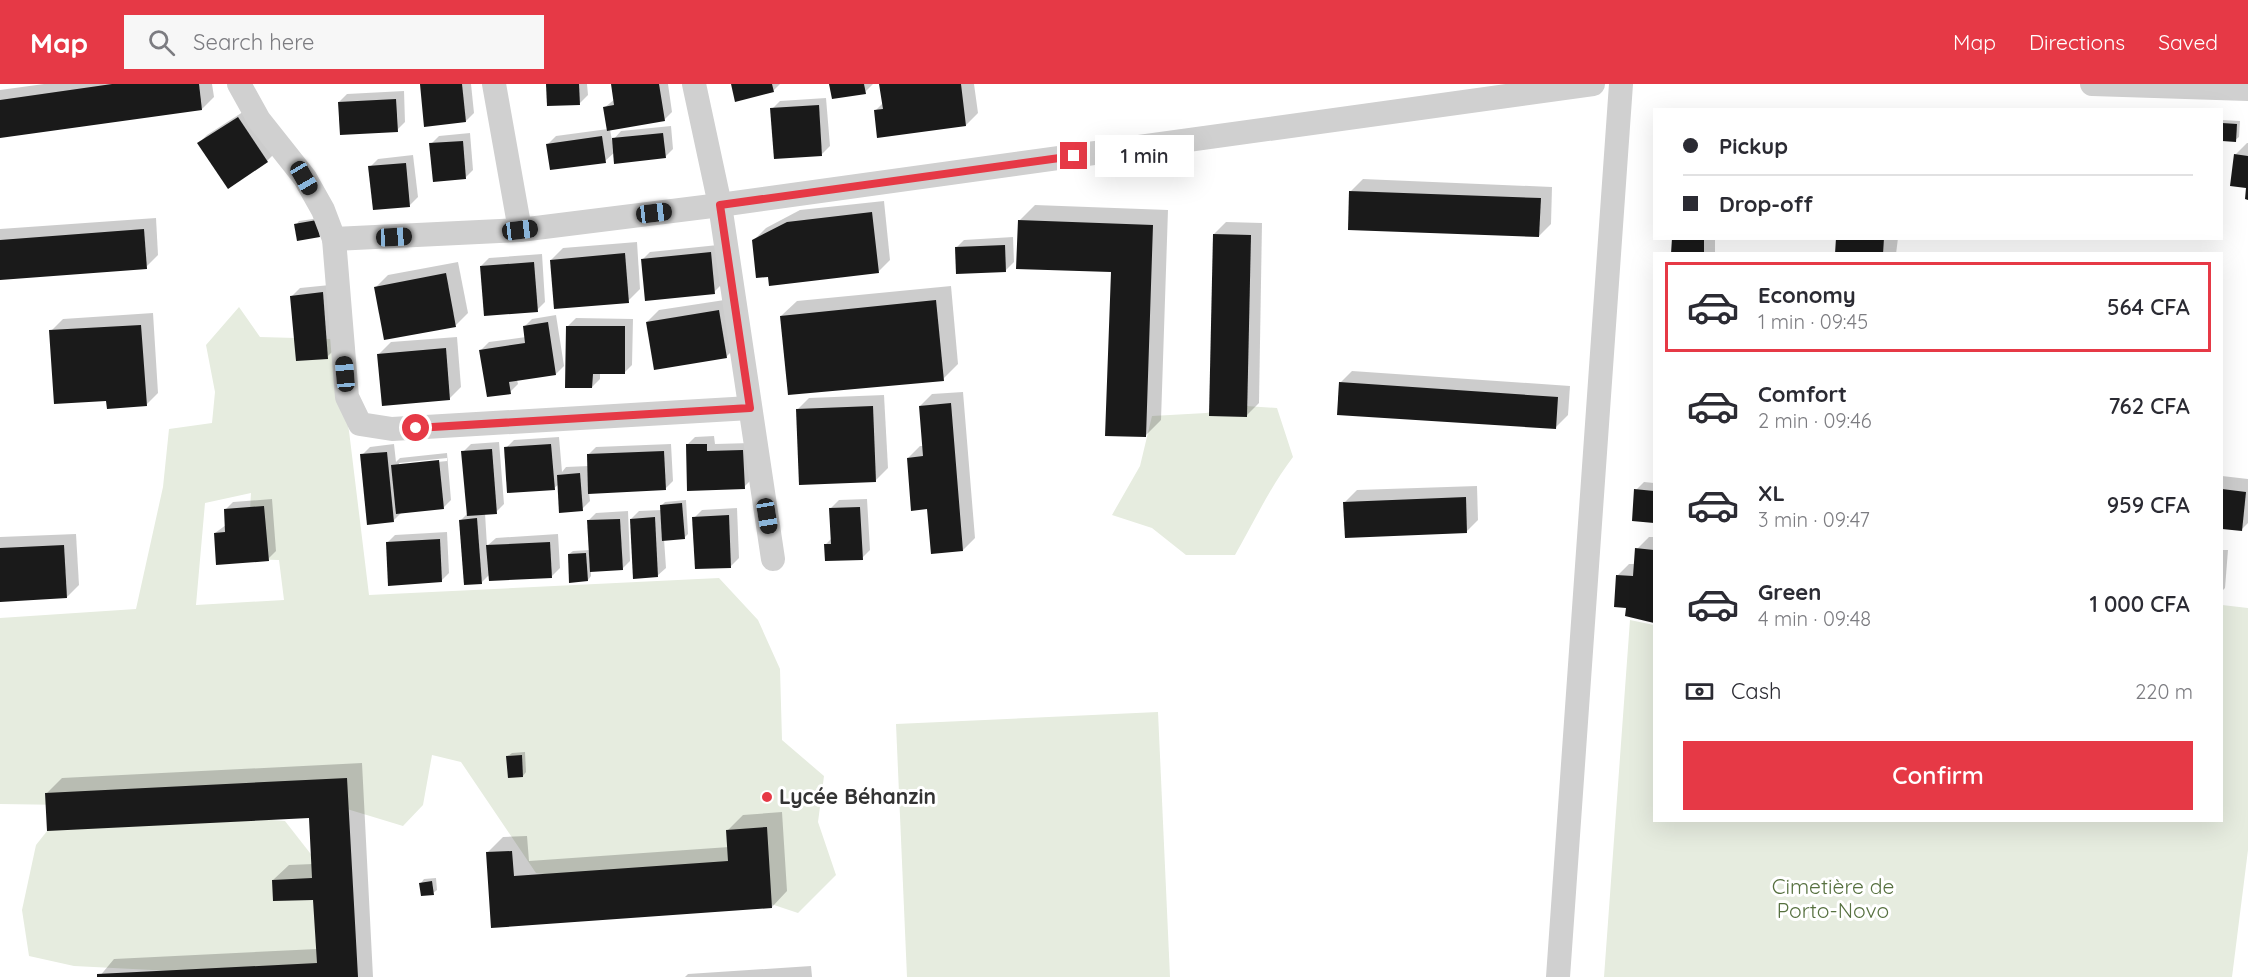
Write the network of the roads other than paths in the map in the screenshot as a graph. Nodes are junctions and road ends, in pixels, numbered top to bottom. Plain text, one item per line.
1 (239, 84) edge
2 (494, 84) edge
3 (694, 84) edge
4 (1593, 84) edge
5 (1621, 84) edge
6 (2092, 84) edge
7 (2248, 89) edge
8 (720, 205) junction
9 (520, 230) junction
10 (334, 239) junction
11 (750, 408) junction
12 (774, 559) dead end
13 (1557, 977) edge

1 - 10 street
2 - 9 street
3 - 8 street
4 - 8 street
5 - 13 street
6 - 7 street
8 - 9 street
8 - 11 street
9 - 10 street
10 - 11 street
11 - 12 street

